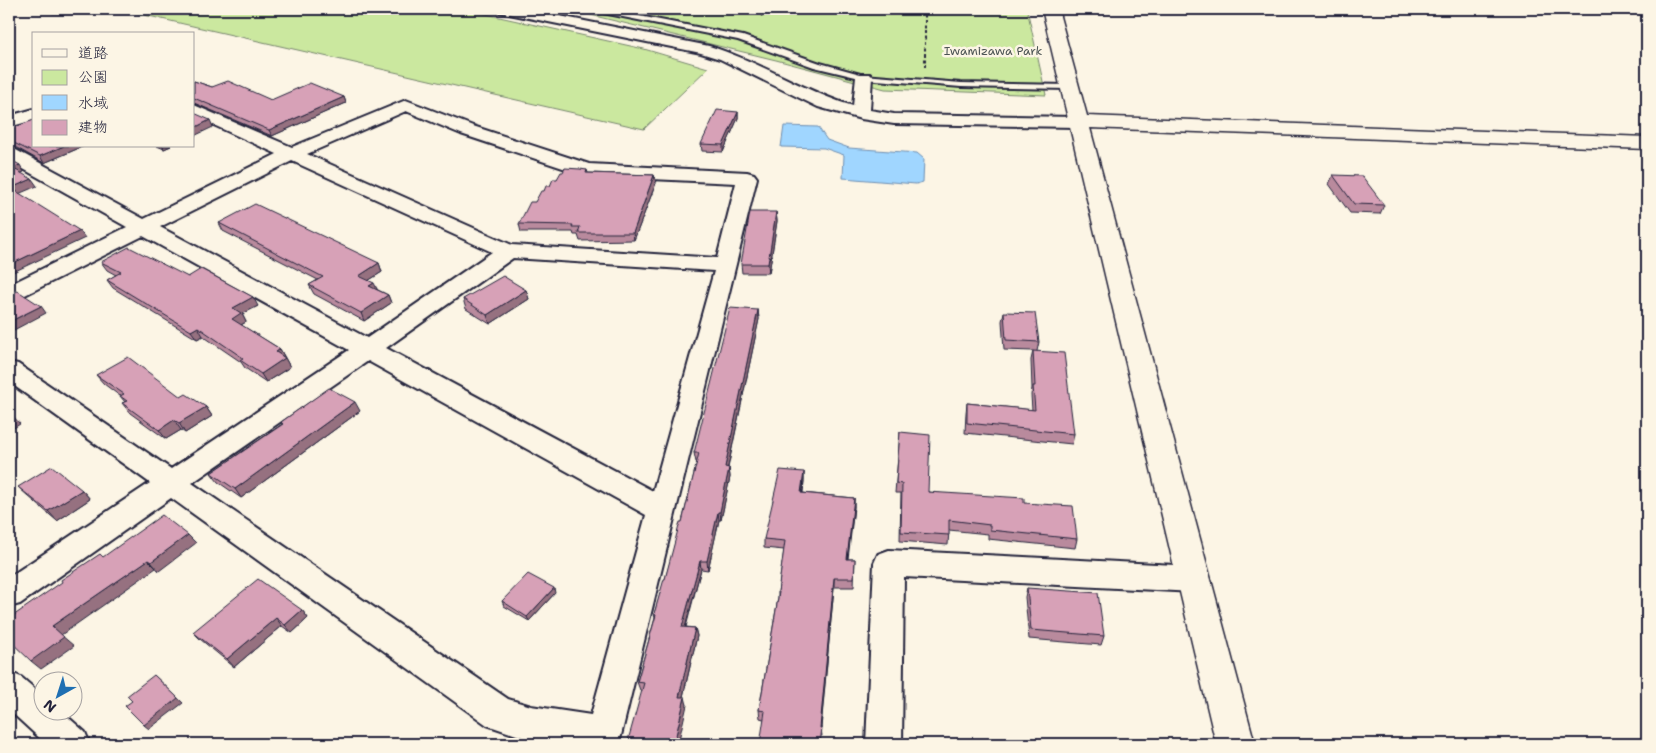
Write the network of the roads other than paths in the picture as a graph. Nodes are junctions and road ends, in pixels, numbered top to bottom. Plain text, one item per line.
1 (58, 9) edge
2 (64, 9) edge
3 (504, 9) edge
4 (593, 9) edge
5 (1050, 9) edge
6 (864, 77) junction
7 (1070, 87) junction
8 (195, 110) edge
9 (860, 114) junction
10 (32, 115) edge
11 (9, 122) edge
12 (1078, 122) junction
13 (1647, 143) edge
14 (293, 153) junction
15 (9, 154) edge
16 (144, 228) junction
17 (508, 251) junction
18 (726, 265) junction
19 (9, 294) edge
20 (368, 349) junction
21 (9, 370) edge
22 (172, 483) junction
23 (661, 509) junction
24 (1194, 579) junction
25 (9, 594) edge
26 (9, 688) edge
27 (602, 739) edge
28 (72, 744) edge
29 (884, 744) edge
30 (1236, 744) edge

1 - 2 street
3 - 9 street
4 - 6 lane
5 - 7 street
6 - 7 lane
6 - 9 street
7 - 12 street
8 - 14 street
9 - 12 street
10 - 11 street
12 - 13 street
12 - 24 street
14 - 16 street
14 - 17 street
14 - 18 street
15 - 16 street
16 - 19 street
16 - 20 street
17 - 18 street
17 - 20 street
18 - 23 street
20 - 22 street
20 - 23 street
21 - 22 street
22 - 25 street
22 - 27 street
23 - 27 street
24 - 29 street
24 - 30 street
26 - 28 street

